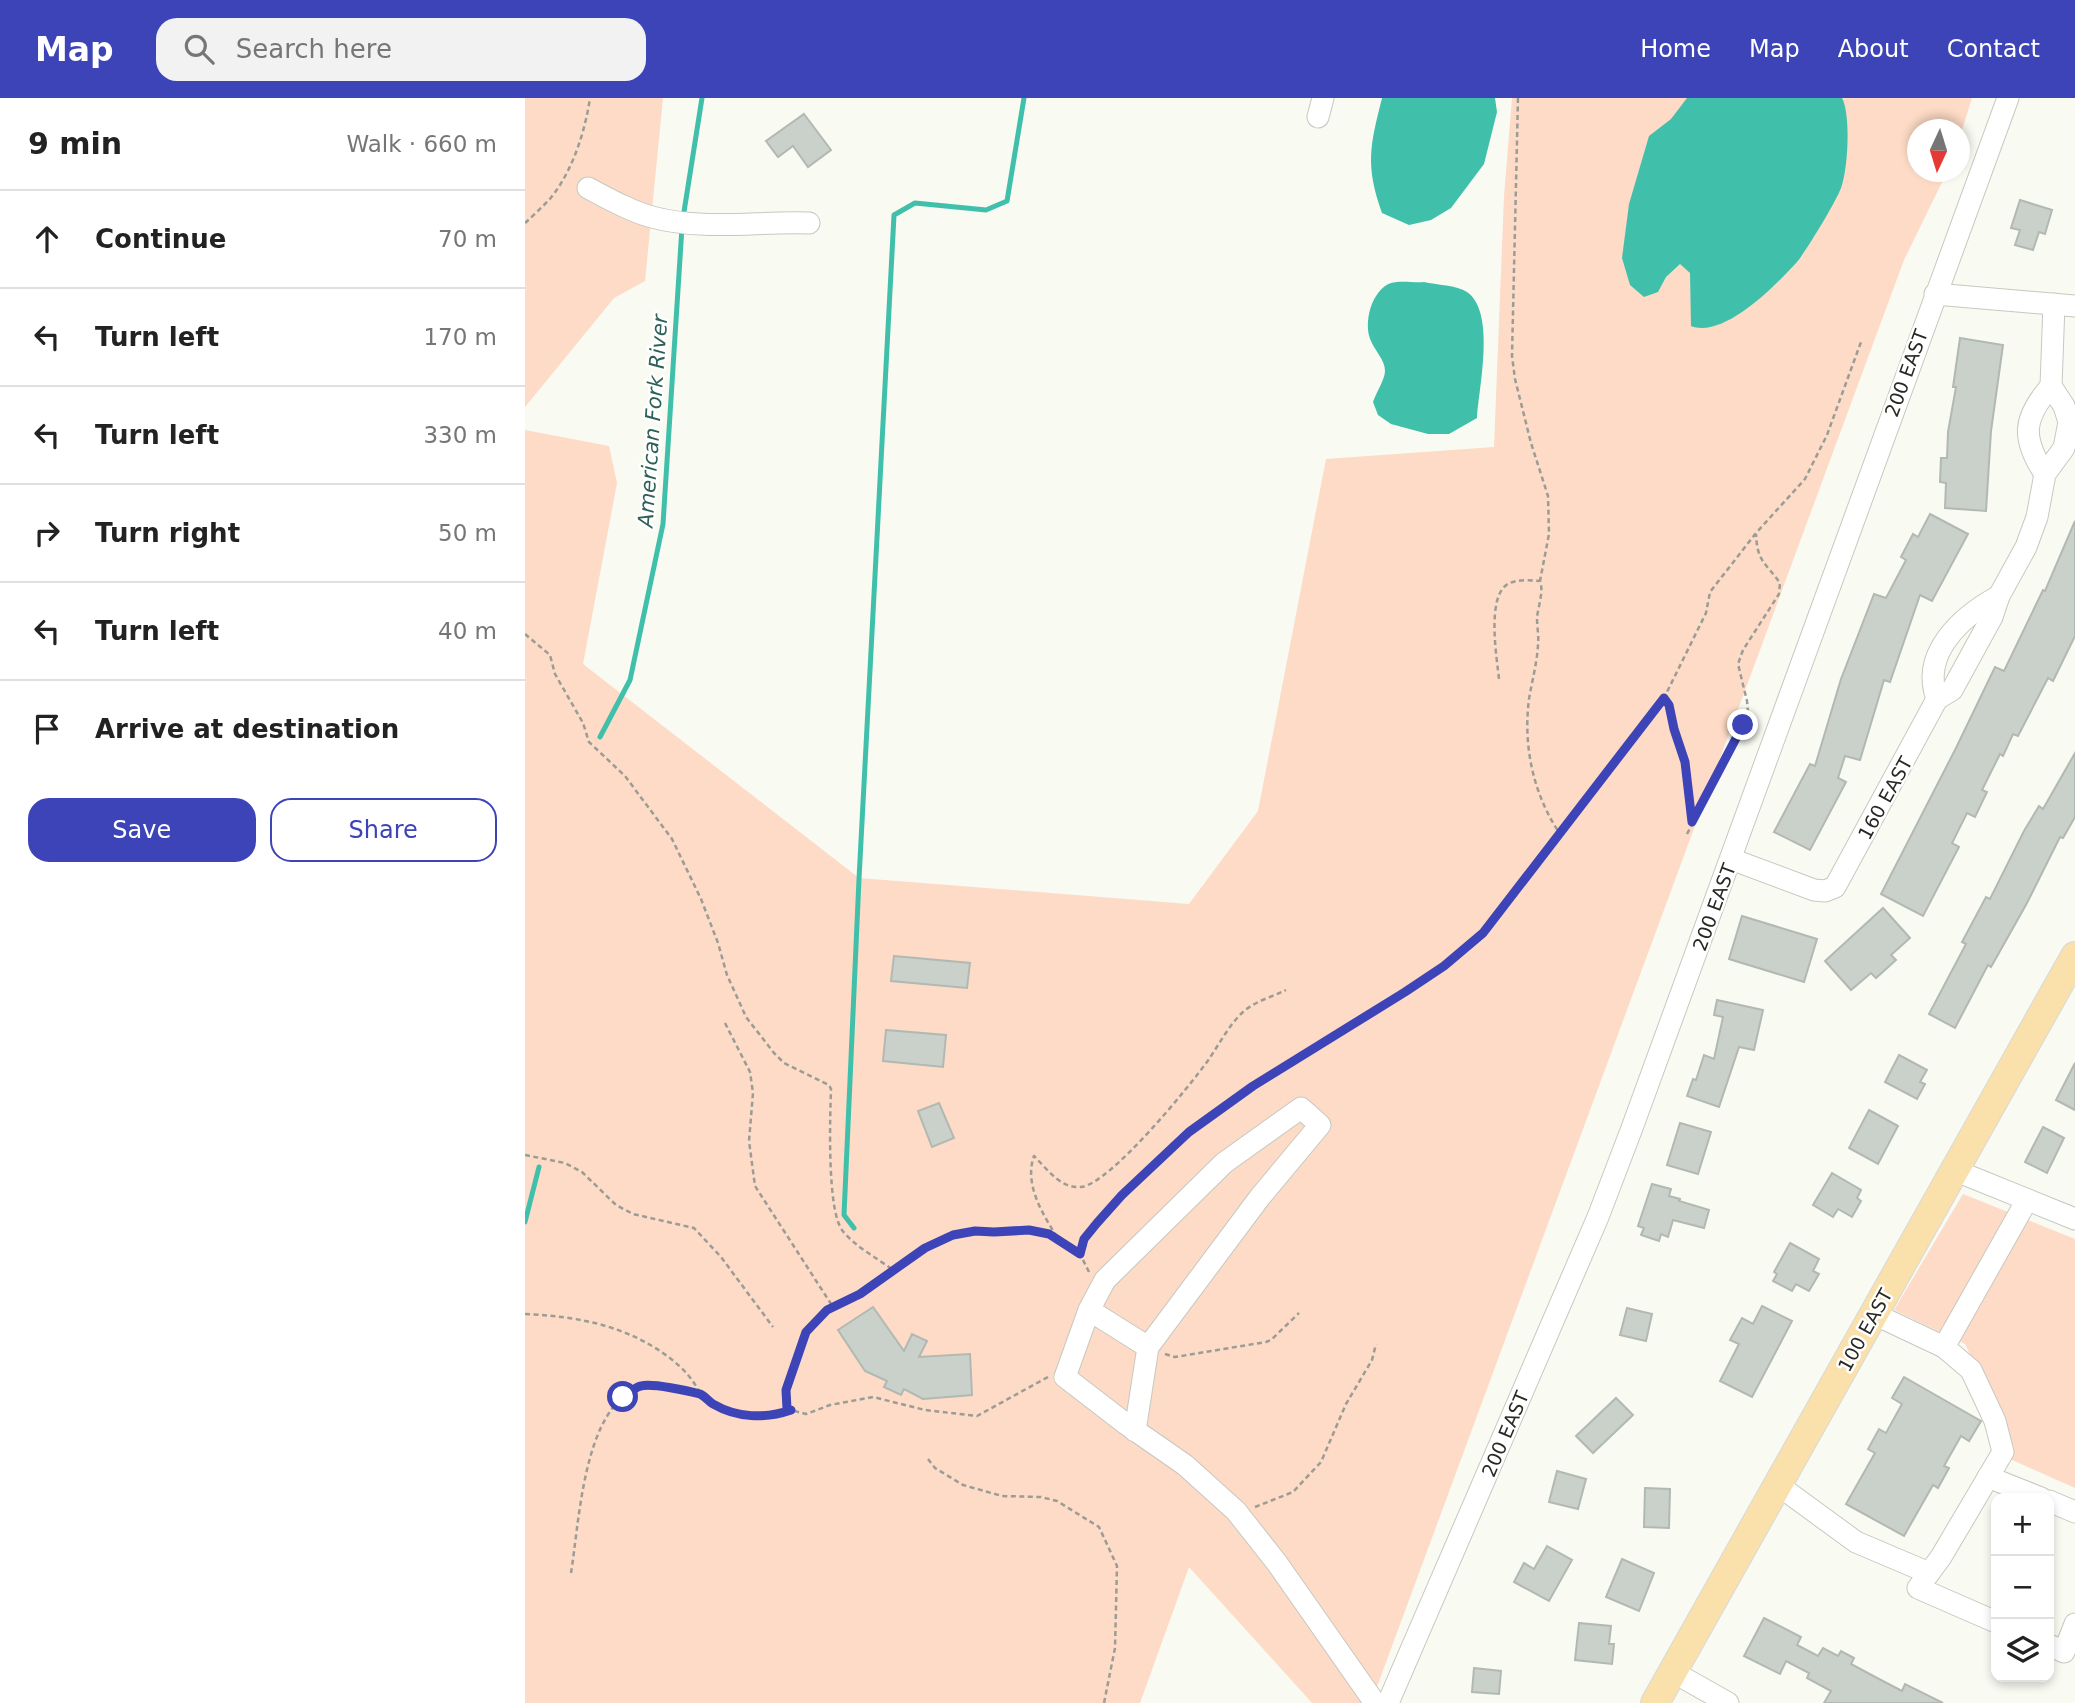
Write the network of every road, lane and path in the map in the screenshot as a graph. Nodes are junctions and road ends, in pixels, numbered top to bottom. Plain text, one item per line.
1 (590, 98) edge
2 (1518, 98) edge
3 (2008, 98) edge
4 (588, 188) dead end
5 (525, 223) edge
6 (809, 223) dead end
7 (1935, 294) junction
8 (2064, 305) edge
9 (1861, 342) dead end
10 (2051, 386) junction
11 (2045, 474) junction
12 (1756, 533) junction
13 (1540, 581) junction
14 (1999, 596) junction
15 (525, 634) edge
16 (1499, 680) dead end
17 (1664, 698) junction
18 (1937, 699) junction
19 (1692, 822) junction
20 (1560, 834) junction
21 (1687, 834) dead end
22 (1731, 859) junction
23 (2075, 956) edge
24 (1286, 990) dead end
25 (725, 1023) dead end
26 (525, 1155) edge
27 (1954, 1170) junction
28 (2027, 1200) junction
29 (2075, 1219) edge
30 (1058, 1240) junction
31 (1080, 1254) junction
32 (893, 1270) junction
33 (833, 1307) junction
34 (1089, 1310) junction
35 (1299, 1313) dead end
36 (525, 1314) edge
37 (1874, 1314) junction
38 (773, 1327) dead end
39 (1376, 1344) dead end
40 (1148, 1347) junction
41 (1944, 1347) junction
42 (1065, 1377) junction
43 (703, 1394) junction
44 (791, 1410) junction
45 (1135, 1431) junction
46 (928, 1459) dead end
47 (1987, 1476) junction
48 (1778, 1485) junction
49 (2029, 1493) edge
50 (2054, 1504) edge
51 (1236, 1511) junction
52 (2075, 1512) edge
53 (571, 1573) dead end
54 (1929, 1573) junction
55 (1991, 1620) edge
56 (2075, 1624) edge
57 (2054, 1647) edge
58 (1673, 1672) junction
59 (1104, 1703) edge
60 (1375, 1703) edge
61 (1388, 1703) edge
62 (1655, 1703) edge
63 (1728, 1703) edge

1 - 5 path
2 - 13 path
3 - 7 street, 200 EAST
4 - 6 street
7 - 8 street
7 - 22 street, 200 EAST
8 - 10 street
9 - 12 path
10 - 11 street, 160 EAST
10 - 11 street
11 - 14 street, 160 EAST
12 - 17 path
12 - 19 path
13 - 16 path
13 - 20 path
14 - 18 street, 160 EAST
14 - 18 street, 160 EAST
15 - 32 path
17 - 19 path
17 - 20 path
18 - 22 street, 160 EAST
19 - 21 path
20 - 31 path
22 - 61 street, 200 EAST
23 - 27 main road, 100 EAST
24 - 30 path
25 - 33 path
26 - 38 path
27 - 28 street
27 - 37 main road, 100 EAST
28 - 29 street
28 - 41 street
30 - 31 path
30 - 32 path
31 - 34 path
32 - 33 path
33 - 44 path
34 - 40 street
34 - 40 street
34 - 42 street
35 - 40 path
36 - 43 path
37 - 41 street
37 - 48 main road, 100 EAST
39 - 51 path
40 - 45 street
41 - 47 street
42 - 44 path
42 - 45 street
43 - 44 path
43 - 53 path
45 - 51 street
46 - 59 path
47 - 49 street
47 - 54 street
48 - 54 street
48 - 58 main road, 100 EAST
50 - 52 street
51 - 60 street
54 - 55 street
56 - 57 street
58 - 62 main road, 100 EAST
58 - 63 street

